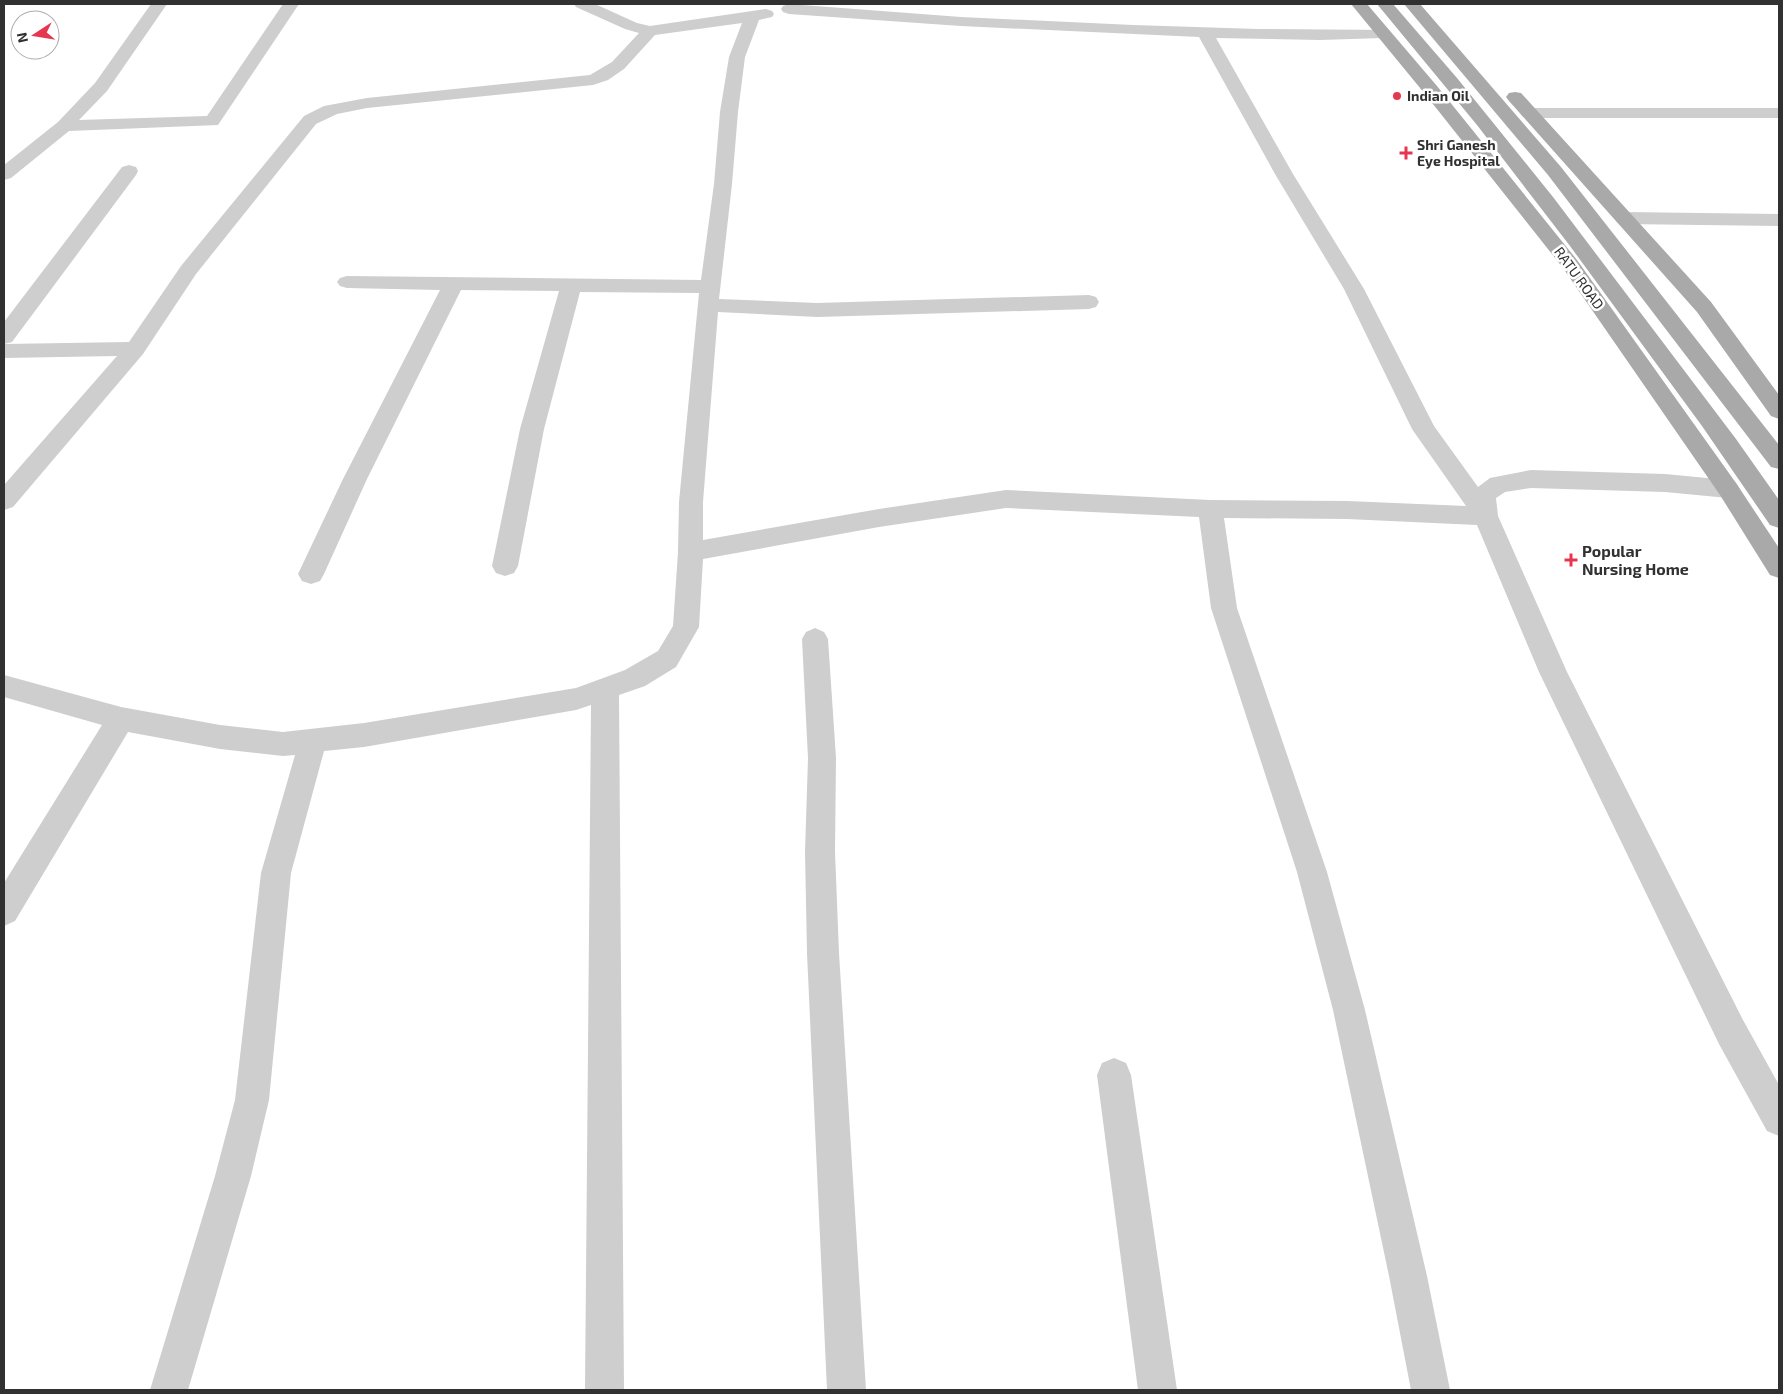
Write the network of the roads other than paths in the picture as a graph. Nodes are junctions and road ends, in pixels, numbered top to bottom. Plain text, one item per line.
1 (159, 4) edge
2 (291, 4) edge
3 (582, 4) edge
4 (814, 4) edge
5 (1359, 4) edge
6 (1385, 4) edge
7 (1412, 4) edge
8 (1433, 4) edge
9 (789, 9) junction
10 (752, 17) junction
11 (650, 31) junction
12 (1205, 33) junction
13 (1383, 33) junction
14 (1529, 113) junction
15 (1779, 113) edge
16 (64, 126) junction
17 (129, 171) dead end
18 (4, 174) edge
19 (1624, 218) junction
20 (1779, 220) edge
21 (347, 282) dead end
22 (454, 283) junction
23 (571, 285) junction
24 (709, 296) junction
25 (1089, 302) dead end
26 (4, 337) edge
27 (135, 349) junction
28 (4, 351) edge
29 (1779, 411) edge
30 (1779, 461) edge
31 (1728, 489) junction
32 (4, 501) edge
33 (1210, 509) junction
34 (1486, 516) junction
35 (1779, 519) edge
36 (691, 552) junction
37 (505, 566) dead end
38 (1779, 568) edge
39 (312, 574) dead end
40 (815, 640) dead end
41 (4, 686) edge
42 (605, 689) junction
43 (122, 718) junction
44 (313, 740) junction
45 (4, 911) edge
46 (1114, 1076) dead end
47 (1779, 1120) edge
48 (169, 1390) edge
49 (605, 1390) edge
50 (847, 1390) edge
51 (1158, 1390) edge
52 (1430, 1390) edge

1 - 16 street
2 - 16 street
3 - 11 street
4 - 9 street
5 - 13 main road, RATU ROAD
6 - 35 main road
7 - 30 main road
8 - 14 main road
9 - 10 street
9 - 12 street
10 - 11 street
10 - 24 street
11 - 27 street
12 - 13 street
12 - 34 street
13 - 31 main road, RATU ROAD
14 - 15 street
14 - 19 main road
16 - 18 street
17 - 26 street
19 - 20 street
19 - 29 main road
21 - 22 street
22 - 23 street
22 - 39 street
23 - 24 street
23 - 37 street
24 - 25 street
24 - 36 street
27 - 28 street
27 - 32 street
31 - 34 street
31 - 38 main road, RATU ROAD
33 - 34 street
33 - 36 street
33 - 52 street
34 - 47 street
36 - 42 street
40 - 50 street
41 - 43 street
42 - 44 street
42 - 49 street
43 - 44 street
43 - 45 street
44 - 48 street
46 - 51 street

